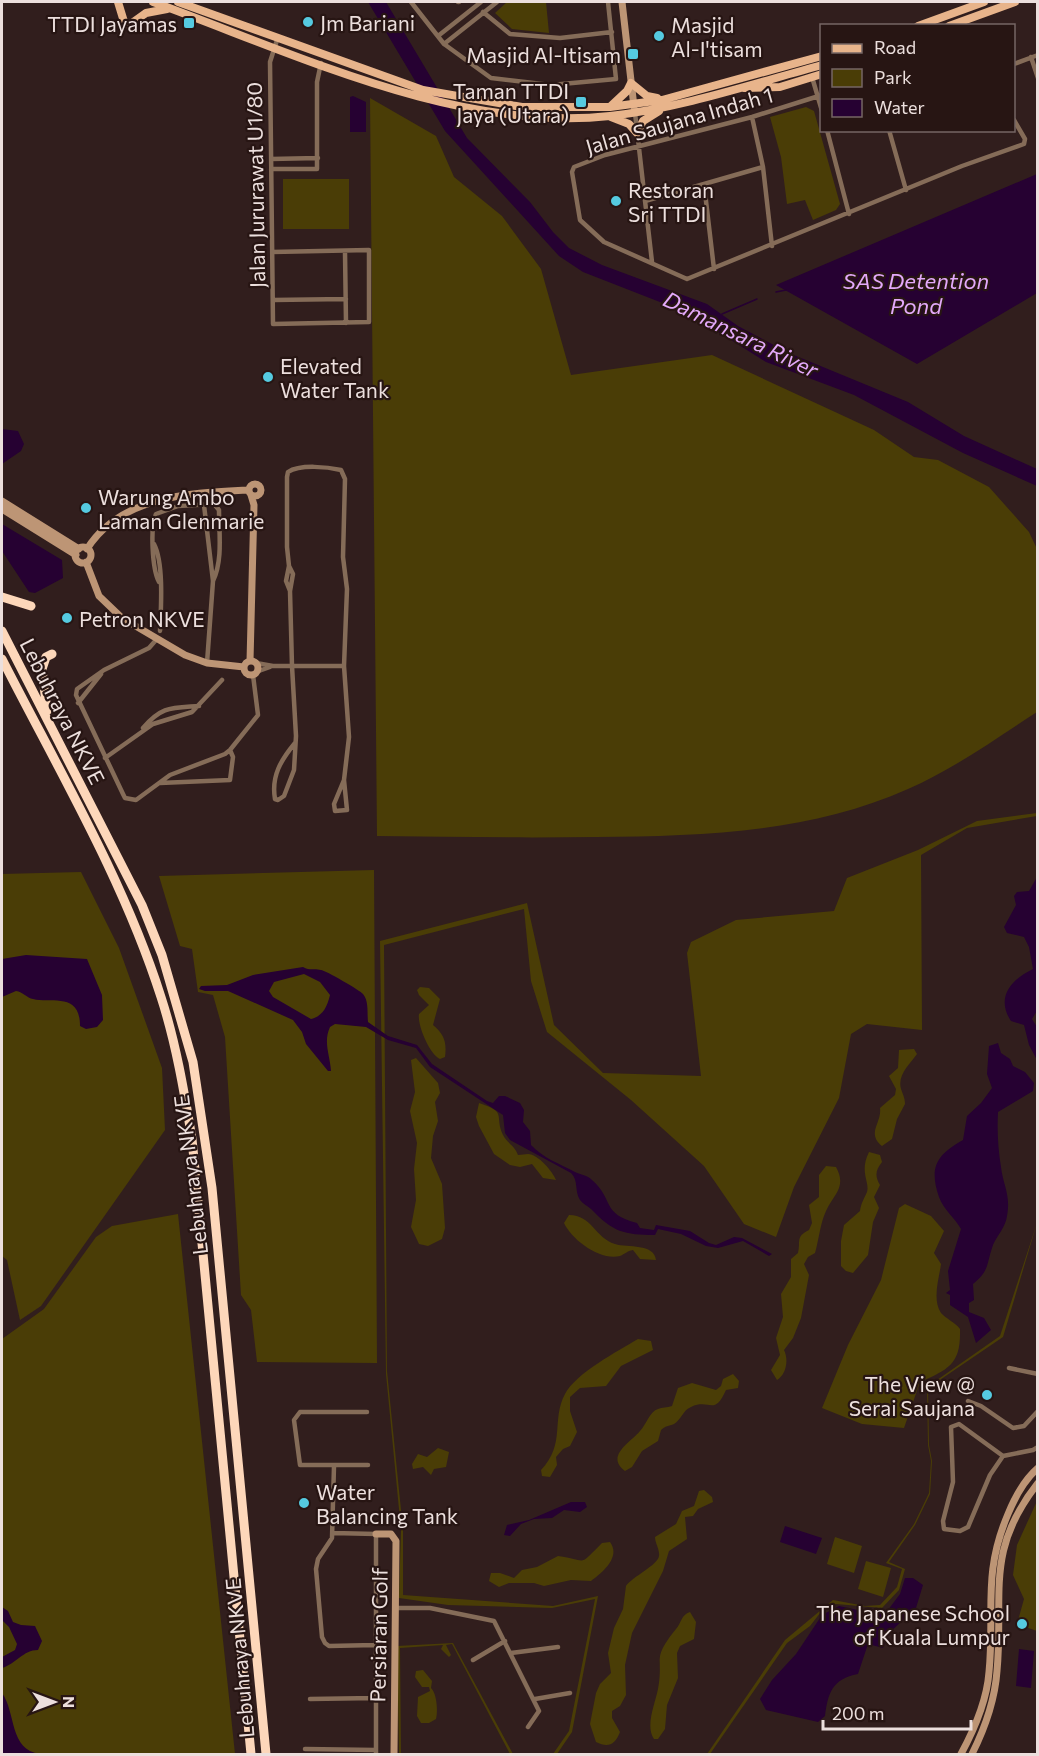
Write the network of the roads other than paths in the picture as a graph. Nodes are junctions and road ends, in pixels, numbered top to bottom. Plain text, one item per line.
1 (118, 2) edge
2 (153, 2) edge
3 (178, 2) edge
4 (411, 2) edge
5 (481, 2) edge
6 (496, 2) edge
7 (608, 2) edge
8 (622, 2) edge
9 (984, 2) edge
10 (1015, 2) edge
11 (172, 8) junction
12 (483, 12) junction
13 (924, 24) edge
14 (954, 24) edge
15 (612, 32) junction
16 (438, 36) junction
17 (278, 37) junction
18 (444, 44) junction
19 (274, 47) junction
20 (1038, 55) edge
21 (820, 57) edge
22 (1031, 57) junction
23 (321, 63) junction
24 (1015, 64) edge
25 (820, 66) edge
26 (820, 75) edge
27 (812, 77) junction
28 (1038, 78) edge
29 (631, 82) junction
30 (737, 88) junction
31 (820, 96) edge
32 (633, 104) junction
33 (663, 104) junction
34 (610, 107) junction
35 (635, 113) junction
36 (608, 117) junction
37 (752, 117) junction
38 (1015, 122) edge
39 (828, 132) edge
40 (890, 132) edge
41 (637, 133) junction
42 (639, 146) junction
43 (271, 159) junction
44 (318, 159) junction
45 (763, 167) junction
46 (271, 169) junction
47 (704, 184) junction
48 (906, 190) junction
49 (645, 201) junction
50 (849, 214) junction
51 (772, 246) junction
52 (272, 252) junction
53 (345, 252) junction
54 (652, 262) junction
55 (714, 269) junction
56 (346, 299) junction
57 (273, 300) junction
58 (346, 323) junction
59 (2, 501) edge
60 (204, 505) junction
61 (2, 509) edge
62 (81, 551) junction
63 (211, 556) junction
64 (219, 556) junction
65 (86, 562) junction
66 (213, 581) junction
67 (2, 597) edge
68 (31, 606) dead end
69 (160, 631) dead end
70 (2, 632) edge
71 (156, 640) junction
72 (52, 654) dead end
73 (2, 659) edge
74 (253, 662) junction
75 (207, 663) junction
76 (273, 666) junction
77 (292, 666) junction
78 (344, 666) junction
79 (244, 667) junction
80 (104, 670) junction
81 (255, 673) junction
82 (222, 680) dead end
83 (78, 703) junction
84 (200, 706) junction
85 (139, 732) junction
86 (295, 743) junction
87 (230, 750) junction
88 (64, 752) junction
89 (105, 758) junction
90 (175, 773) junction
91 (344, 780) junction
92 (185, 782) junction
93 (159, 783) junction
94 (1009, 1368) dead end
95 (1038, 1374) edge
96 (968, 1401) dead end
97 (1038, 1411) edge
98 (368, 1412) dead end
99 (1038, 1447) edge
100 (1003, 1456) junction
101 (368, 1465) dead end
102 (334, 1466) junction
103 (1038, 1468) edge
104 (1038, 1483) edge
105 (333, 1533) junction
106 (376, 1534) junction
107 (395, 1608) junction
108 (505, 1641) junction
109 (375, 1645) junction
110 (558, 1647) dead end
111 (511, 1653) junction
112 (472, 1660) dead end
113 (570, 1693) dead end
114 (375, 1698) junction
115 (310, 1699) dead end
116 (535, 1699) junction
117 (528, 1727) dead end
118 (305, 1749) dead end
119 (376, 1752) edge
120 (251, 1755) edge
121 (266, 1755) edge
122 (394, 1755) edge
123 (961, 1755) edge
124 (972, 1755) edge

1 - 11 main road
2 - 11 main road
3 - 17 main road
4 - 16 street
5 - 16 street
6 - 12 street
7 - 15 street
8 - 29 street
9 - 13 main road
10 - 14 main road
11 - 19 main road
12 - 15 street
12 - 18 street
15 - 18 street
16 - 18 street
17 - 19 street, Jalan Jururawat U1/80
17 - 34 main road
19 - 23 main road
19 - 43 street, Jalan Jururawat U1/80
20 - 22 street
21 - 33 main road
22 - 24 street
22 - 28 street
23 - 36 main road
23 - 44 street
25 - 30 main road
26 - 27 main road
27 - 30 main road
27 - 31 street
29 - 32 street
29 - 33 main road
29 - 34 main road
30 - 33 main road
31 - 37 street, Jalan Saujana Indah 1
32 - 33 main road
32 - 34 main road
32 - 35 street
33 - 35 main road
33 - 41 main road
35 - 36 main road
35 - 41 street
36 - 41 main road
37 - 42 street, Jalan Saujana Indah 1
37 - 45 street
38 - 48 street
39 - 50 street
40 - 48 street
41 - 42 street
42 - 49 street
42 - 54 street, Jalan Saujana Indah 1
43 - 44 street
43 - 46 street, Jalan Jururawat U1/80
44 - 46 street
45 - 47 street
45 - 51 street
46 - 52 street, Jalan Jururawat U1/80
47 - 49 street
47 - 55 street
48 - 50 street
49 - 54 street
50 - 51 street
51 - 55 street
52 - 53 street
52 - 57 street, Jalan Jururawat U1/80
53 - 56 street
53 - 58 street
54 - 55 street
56 - 57 street
56 - 58 street
57 - 58 street, Jalan Jururawat U1/80
59 - 62 street
60 - 63 street
60 - 64 street
60 - 69 street
61 - 62 street
62 - 65 street
62 - 65 street
62 - 74 street
63 - 64 street
63 - 66 street
64 - 66 street
65 - 71 street
66 - 75 street
67 - 68 highway
70 - 88 highway, Lebuhraya NKVE
71 - 75 street
71 - 80 street
72 - 88 highway
73 - 120 highway, Lebuhraya NKVE
74 - 76 street
74 - 79 street
74 - 81 street
75 - 79 street
76 - 77 street
76 - 81 street
77 - 78 street
77 - 78 street
77 - 86 street
78 - 91 street
79 - 81 street
80 - 83 street
80 - 83 street
81 - 87 street
82 - 84 street
83 - 89 street
84 - 85 street
84 - 85 street
85 - 89 street
86 - 86 street
87 - 90 street
87 - 92 street
88 - 121 highway, Lebuhraya NKVE
89 - 93 street
90 - 92 street
90 - 93 street
91 - 91 street
92 - 93 street
94 - 95 street
96 - 97 street
98 - 102 street
99 - 100 street
100 - 100 street
101 - 102 street
102 - 105 street
103 - 123 street
104 - 124 street
105 - 106 street
105 - 109 street
106 - 107 street, Persiaran Golf
106 - 109 street
107 - 108 street
107 - 122 street, Persiaran Golf
108 - 111 street
108 - 112 street
109 - 114 street
110 - 111 street
111 - 116 street
113 - 116 street
114 - 115 street
114 - 119 street
116 - 117 street
118 - 119 street

